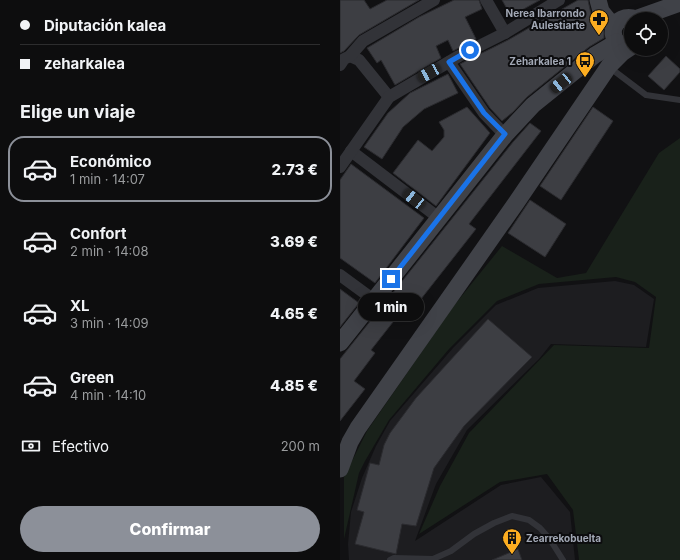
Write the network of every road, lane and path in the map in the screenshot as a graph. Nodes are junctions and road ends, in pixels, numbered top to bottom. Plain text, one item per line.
1 (434, 0) edge
2 (486, 0) edge
3 (559, 0) edge
4 (599, 0) edge
5 (670, 7) edge
6 (661, 12) edge
7 (505, 33) junction
8 (624, 33) edge
9 (350, 56) junction
10 (449, 62) junction
11 (340, 65) edge
12 (610, 65) junction
13 (389, 97) junction
14 (680, 100) edge
15 (505, 134) junction
16 (351, 152) junction
17 (340, 167) edge
18 (439, 218) junction
19 (340, 275) edge
20 (374, 300) junction
21 (340, 343) edge
22 (340, 469) edge
23 (390, 560) edge
24 (563, 560) edge

1 - 9 street
2 - 7 street
3 - 7 street
4 - 8 street
5 - 6 street
7 - 10 street
8 - 12 street
8 - 15 street
9 - 11 street
9 - 13 street
10 - 13 street
10 - 15 street
12 - 14 lane
12 - 22 street
13 - 16 street
15 - 18 street
16 - 17 street
16 - 18 street
18 - 20 street
19 - 20 street
20 - 21 street
23 - 24 lane

